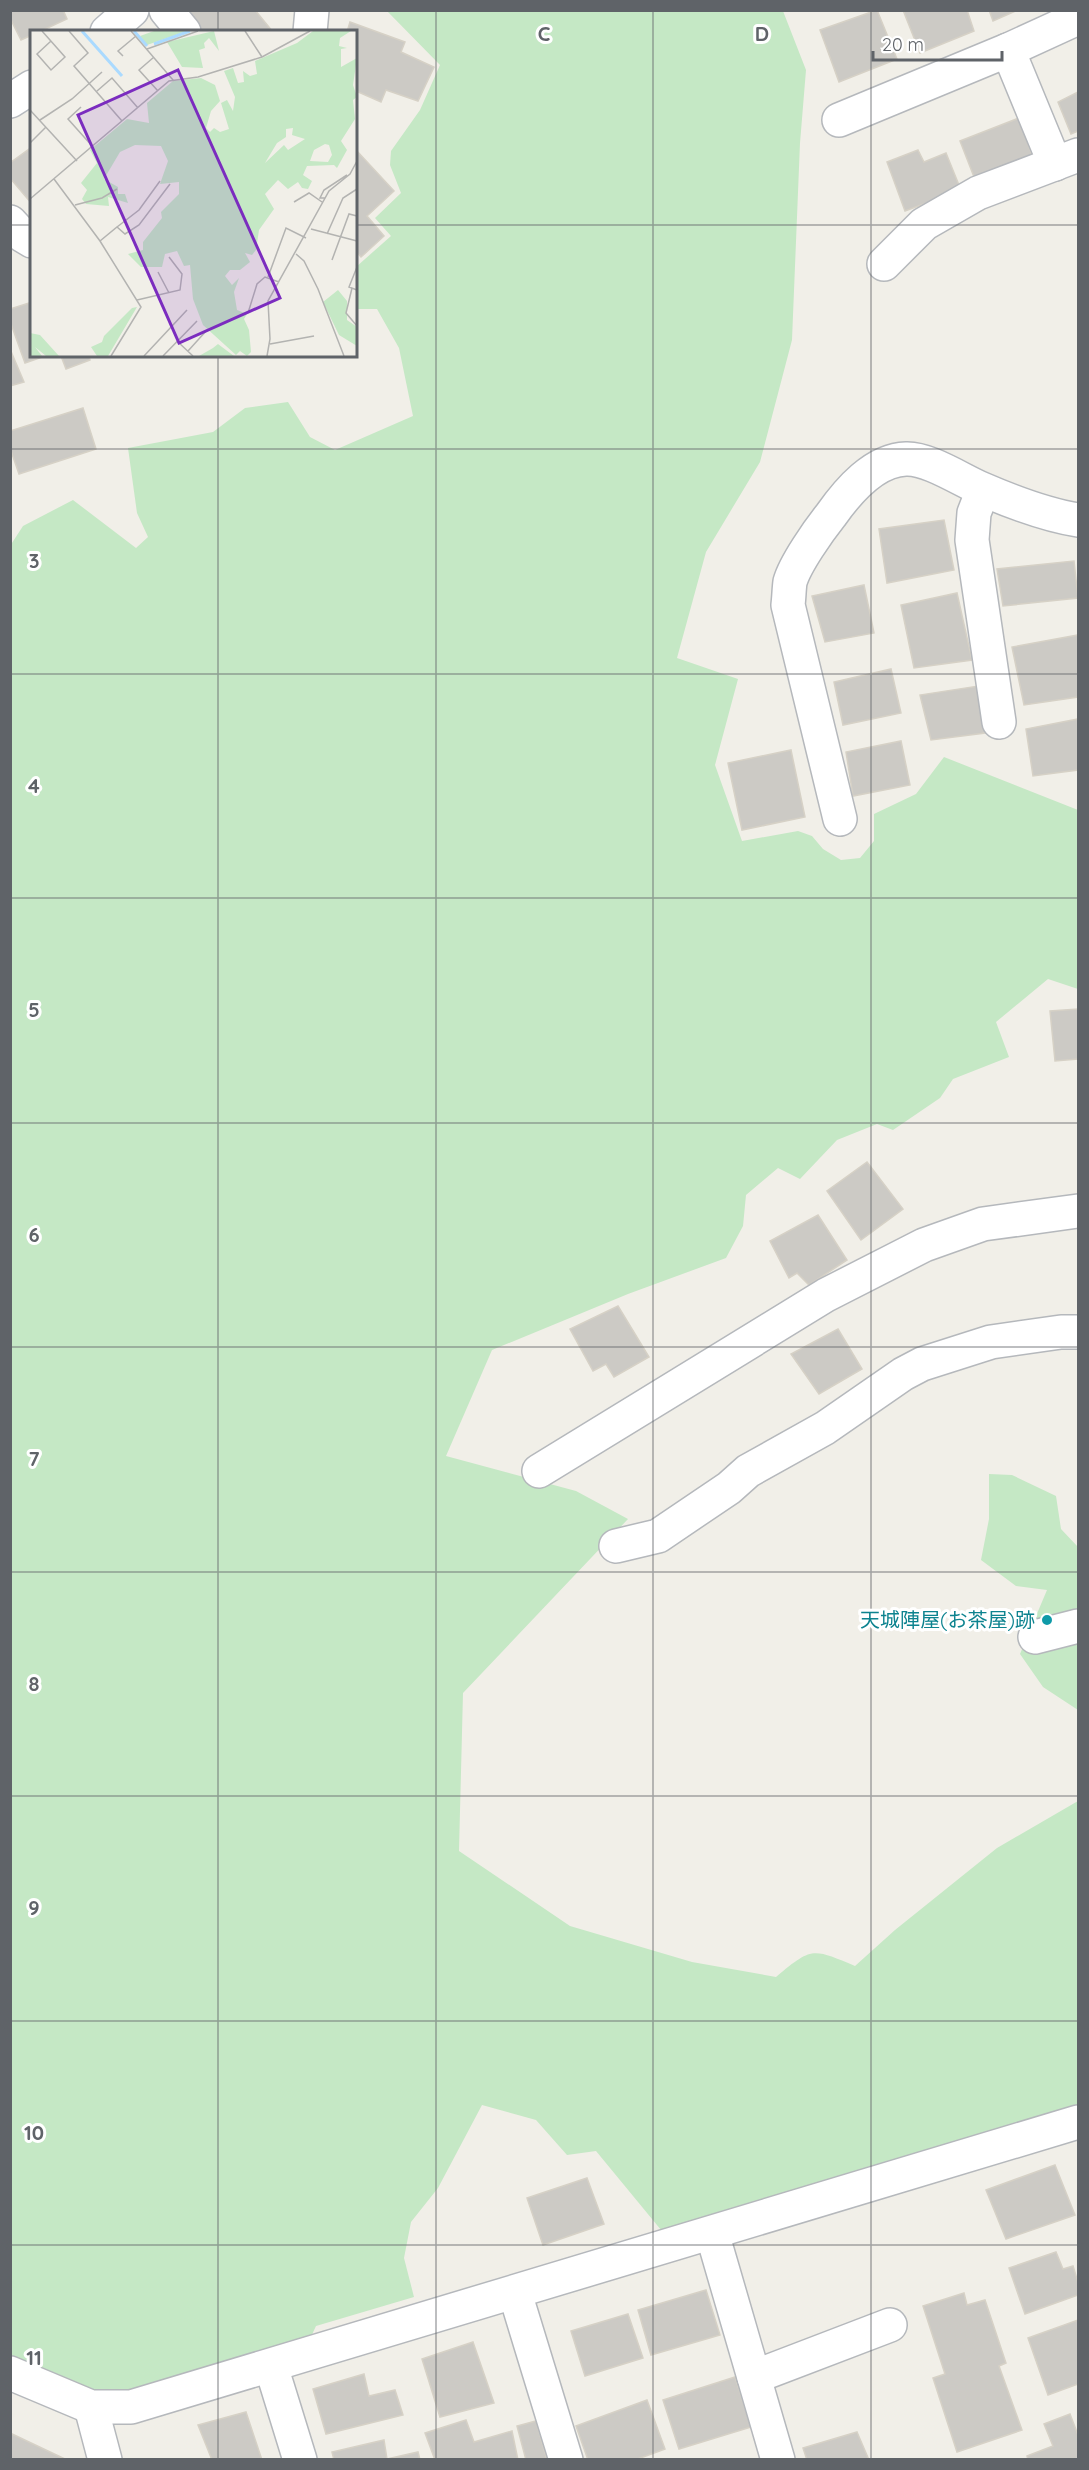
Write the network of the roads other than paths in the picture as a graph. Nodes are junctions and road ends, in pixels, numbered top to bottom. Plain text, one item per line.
1 (132, 10) edge
2 (165, 10) edge
3 (312, 10) edge
4 (1078, 18) edge
5 (109, 30) edge
6 (182, 30) edge
7 (310, 30) edge
8 (1008, 51) junction
9 (30, 88) edge
10 (10, 100) edge
11 (839, 120) dead end
12 (1067, 160) edge
13 (884, 264) dead end
14 (983, 490) junction
15 (1078, 519) edge
16 (999, 722) dead end
17 (840, 819) dead end
18 (1078, 1211) edge
19 (1078, 1332) edge
20 (539, 1471) dead end
21 (616, 1546) dead end
22 (1078, 1626) edge
23 (1035, 1637) dead end
24 (1078, 2122) edge
25 (712, 2233) junction
26 (515, 2293) junction
27 (890, 2325) dead end
28 (271, 2366) junction
29 (10, 2373) edge
30 (754, 2377) junction
31 (91, 2407) junction
32 (105, 2460) edge
33 (300, 2460) edge
34 (566, 2460) edge
35 (778, 2460) edge

1 - 5 street
2 - 6 street
3 - 7 street
4 - 8 street
8 - 11 street
8 - 12 street
9 - 10 street
12 - 13 street
14 - 15 street
14 - 16 street
14 - 17 street
18 - 20 street
19 - 21 street
22 - 23 street
24 - 25 street
25 - 26 street
25 - 30 street
26 - 28 street
26 - 34 street
27 - 30 street
28 - 31 street
28 - 33 street
29 - 31 street
30 - 35 street
31 - 32 street

